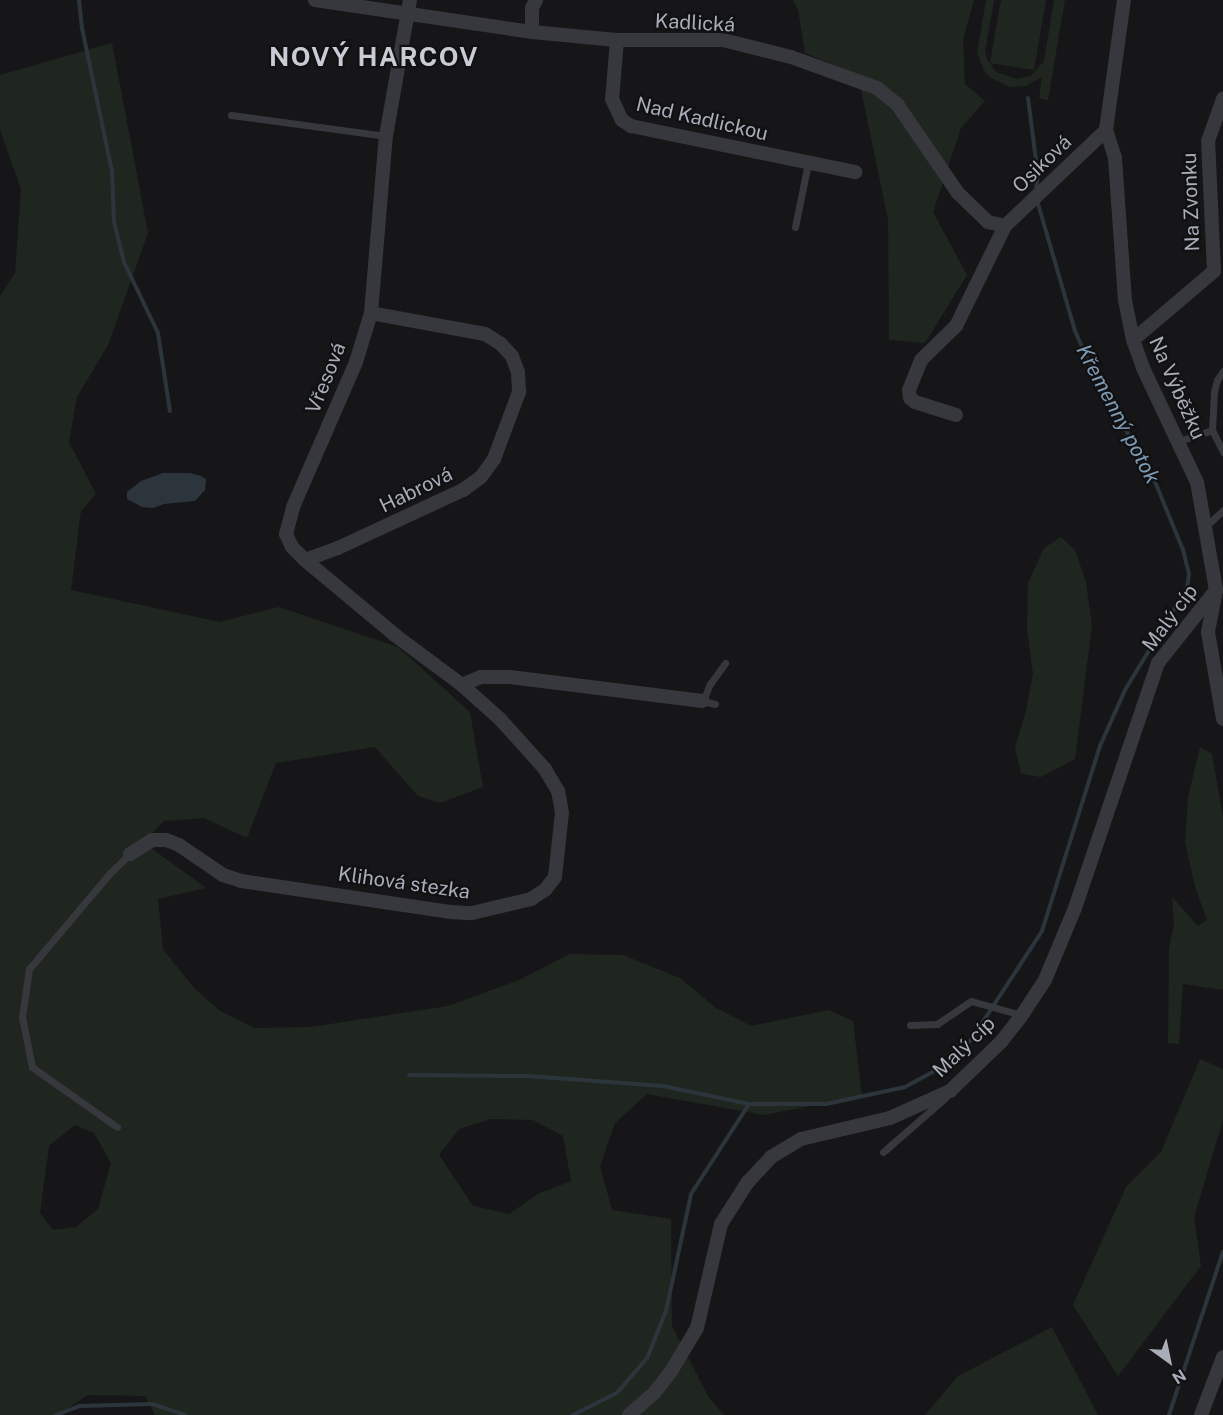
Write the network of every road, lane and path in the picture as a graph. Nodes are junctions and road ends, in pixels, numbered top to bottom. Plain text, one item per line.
1 (315, 0) edge
2 (536, 0) edge
3 (1124, 0) edge
4 (353, 3) edge
5 (409, 7) edge
6 (532, 32) junction
7 (617, 40) junction
8 (1223, 99) edge
9 (231, 115) dead end
10 (1106, 130) junction
11 (386, 136) junction
12 (808, 163) junction
13 (855, 172) dead end
14 (1005, 226) junction
15 (795, 227) dead end
16 (371, 313) junction
17 (1132, 340) junction
18 (1223, 371) edge
19 (956, 415) dead end
20 (1212, 430) junction
21 (1179, 441) junction
22 (1223, 452) edge
23 (1223, 510) edge
24 (1205, 527) junction
25 (305, 560) junction
26 (1216, 590) junction
27 (725, 663) dead end
28 (462, 685) junction
29 (709, 702) joint
30 (1223, 718) edge
31 (130, 854) joint
32 (1022, 1015) junction
33 (910, 1025) dead end
34 (959, 1085) junction
35 (117, 1127) dead end
36 (884, 1152) dead end
37 (1223, 1357) edge
38 (629, 1415) edge
39 (1201, 1415) edge

1 - 4 street, Kadlická
2 - 6 street
3 - 10 street, Na Výběžku
4 - 5 street, Kadlická
5 - 6 street, Kadlická
5 - 11 street, Vřesová
6 - 7 street, Kadlická
7 - 12 street, Nad Kadlickou
7 - 14 street, Kadlická
8 - 17 street, Na Zvonku
9 - 11 lane
10 - 14 street, Osiková
10 - 17 street, Na Výběžku
11 - 16 street, Vřesová
12 - 13 street, Nad Kadlickou
12 - 15 lane
14 - 19 street
16 - 25 street, Vřesová
16 - 25 street, Habrová
17 - 21 street, Na Výběžku
18 - 20 lane
20 - 21 lane
20 - 22 lane
21 - 24 street, Na Výběžku
23 - 24 lane
24 - 26 street, Na Výběžku
25 - 28 street, Vřesová
26 - 30 street, Na Výběžku
26 - 32 street, Malý cíp
27 - 29 lane
28 - 29 street
28 - 31 street, Klihová stezka
31 - 35 lane
32 - 33 lane
32 - 34 street, Malý cíp
34 - 36 lane
34 - 38 street, Malý cíp
37 - 39 street

